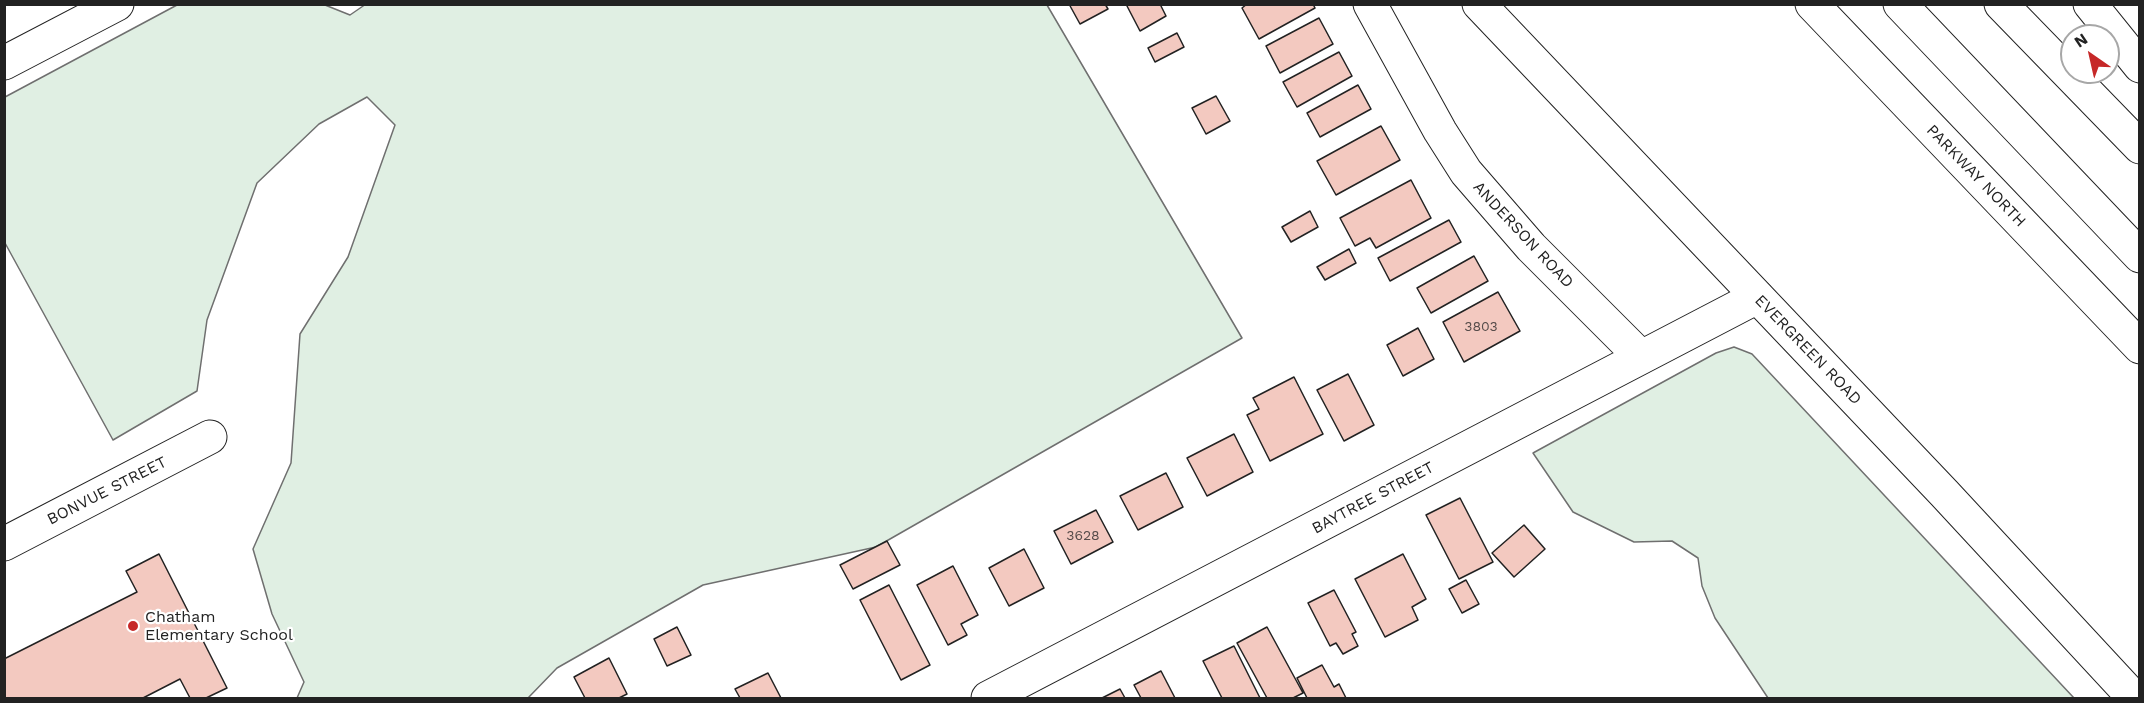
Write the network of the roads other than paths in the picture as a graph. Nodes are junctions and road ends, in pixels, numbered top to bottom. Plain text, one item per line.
1 (117, 4) edge
2 (1370, 4) edge
3 (1479, 4) edge
4 (1812, 4) edge
5 (1900, 4) edge
6 (2001, 4) edge
7 (2090, 4) edge
8 (4, 63) edge
9 (2139, 66) edge
10 (2139, 147) edge
11 (2139, 256) edge
12 (1757, 297) junction
13 (2139, 347) edge
14 (1641, 357) junction
15 (210, 437) dead end
16 (4, 544) edge
17 (988, 699) edge
18 (2134, 699) edge

1 - 8 main road
2 - 14 main road, ANDERSON ROAD
3 - 12 main road, EVERGREEN ROAD
4 - 13 main road, PARKWAY NORTH
5 - 11 main road
6 - 10 main road
7 - 9 main road
12 - 14 main road, BAYTREE STREET
12 - 18 main road, EVERGREEN ROAD
14 - 17 main road, BAYTREE STREET
15 - 16 main road, BONVUE STREET

